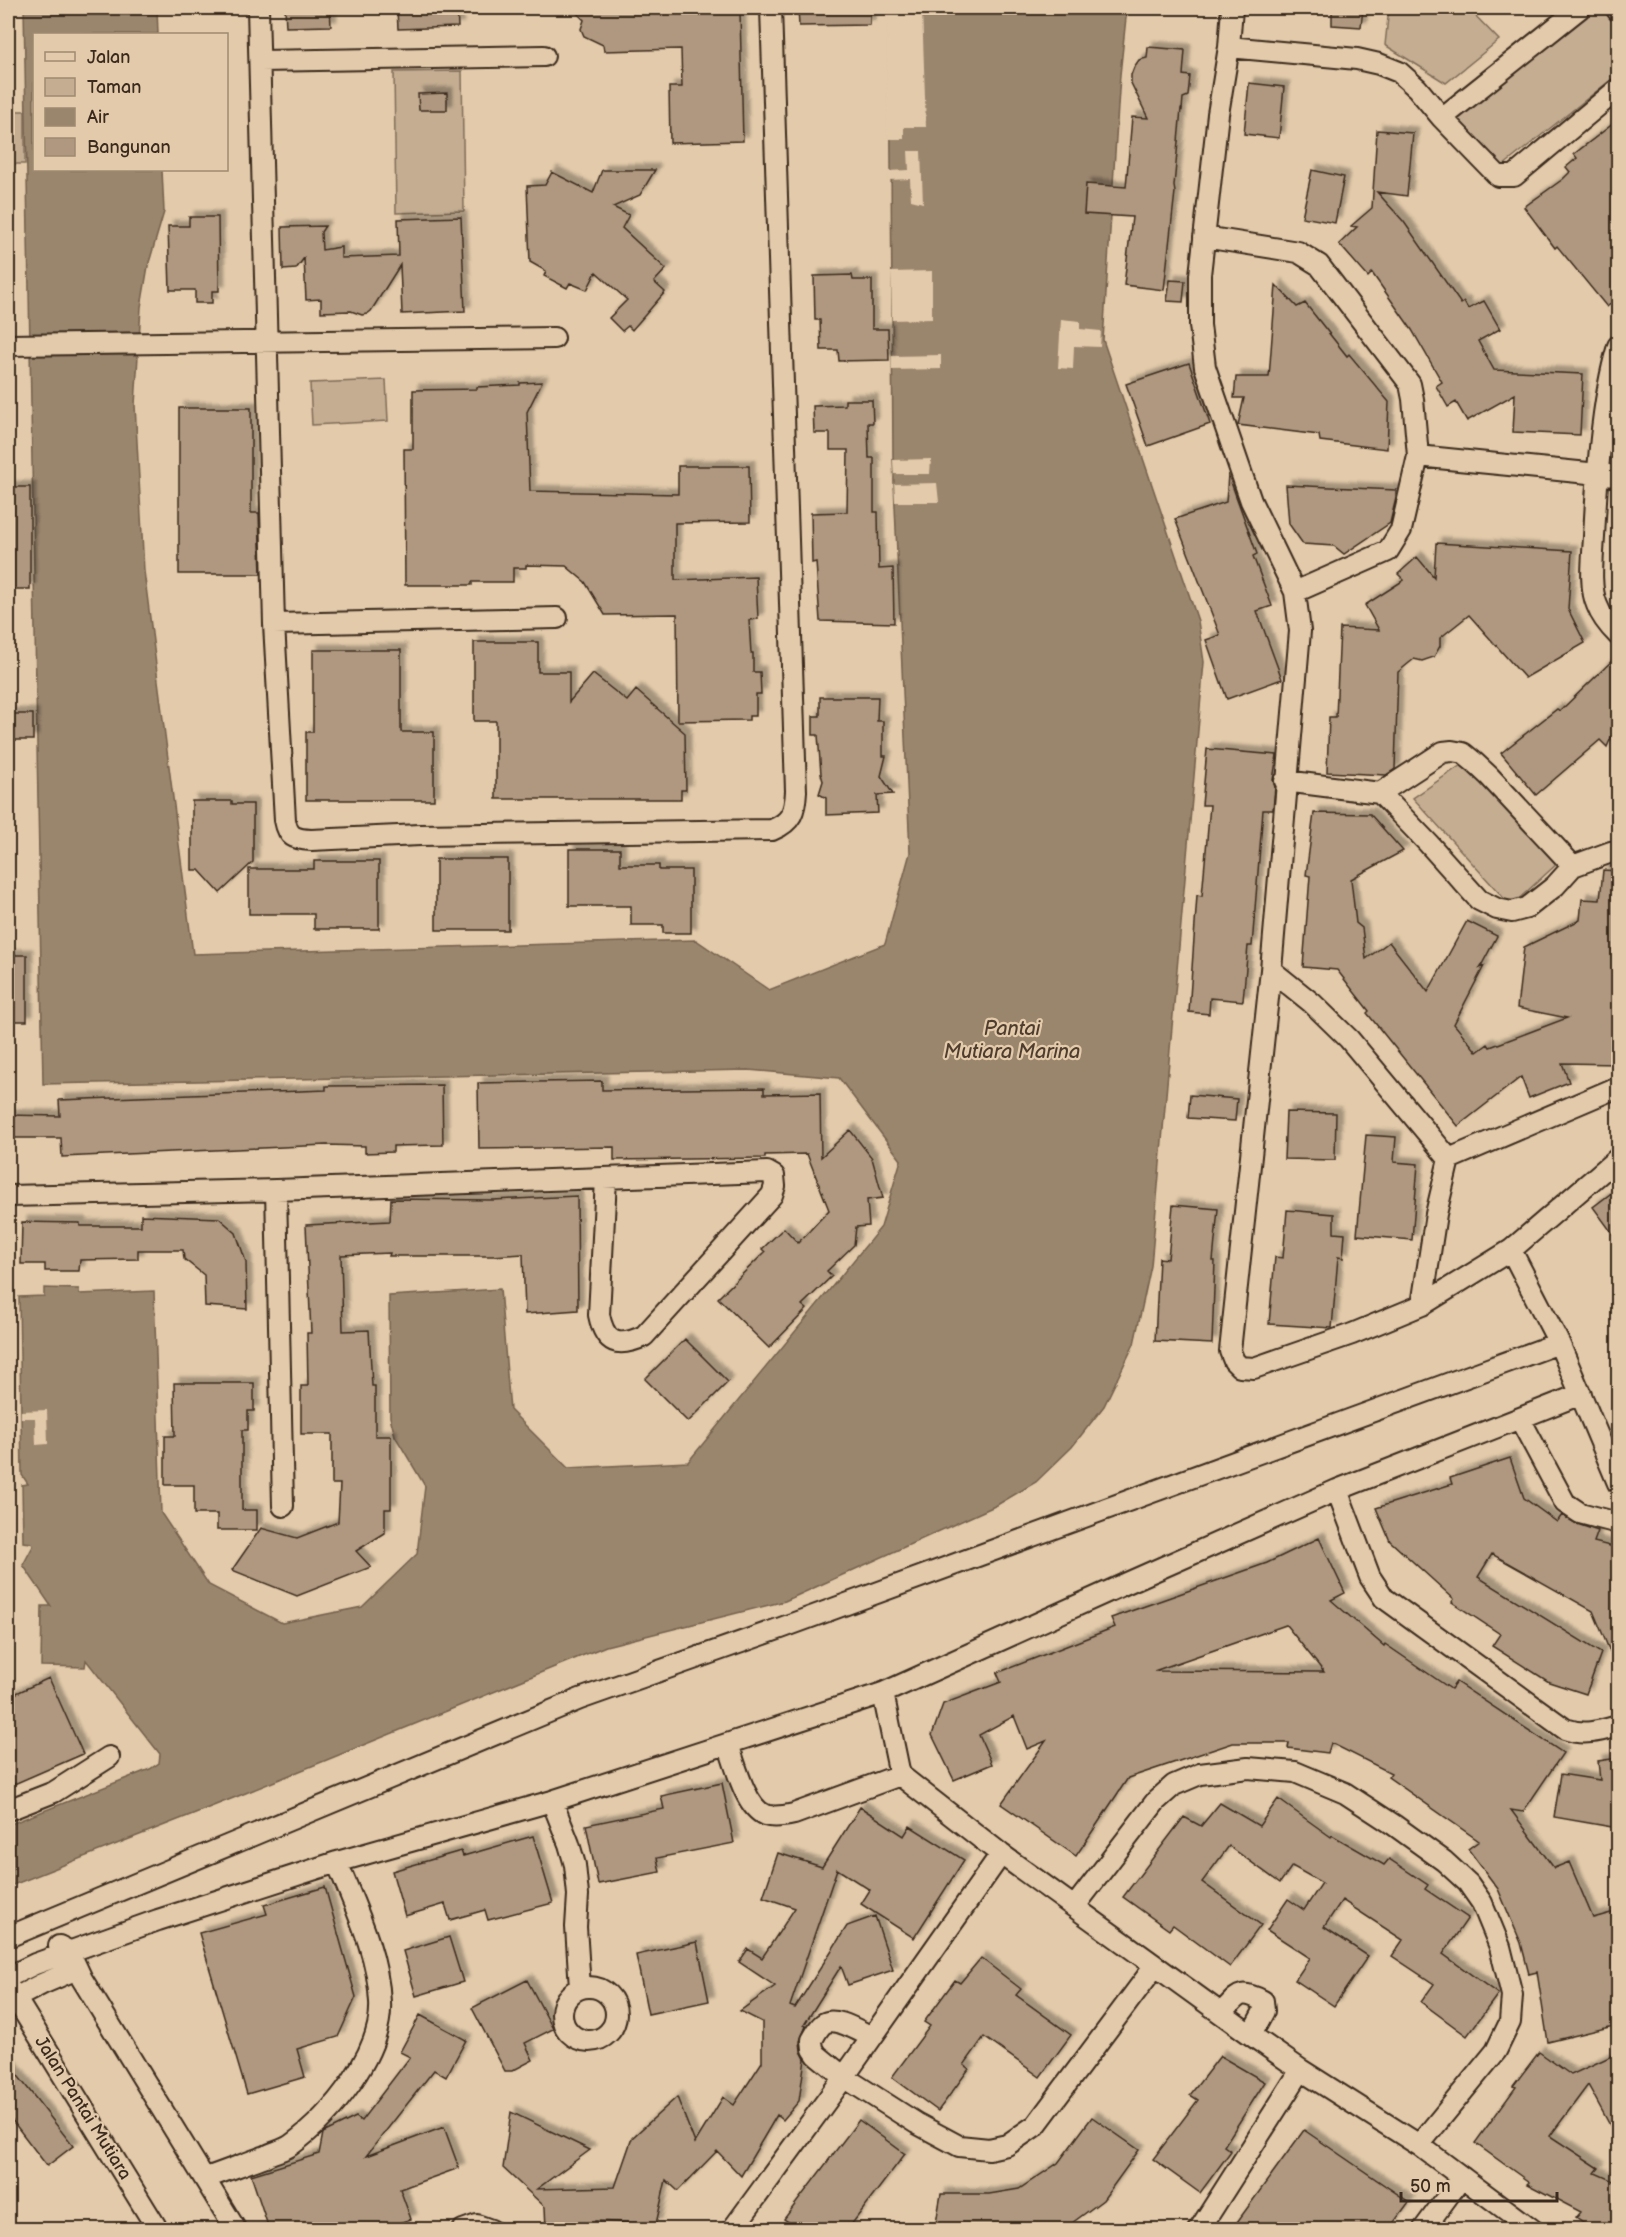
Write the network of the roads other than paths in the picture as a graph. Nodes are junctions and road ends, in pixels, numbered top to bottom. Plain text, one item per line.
1 (258, 8) edge
2 (771, 8) edge
3 (1232, 8) edge
4 (1580, 8) edge
5 (1229, 48) junction
6 (544, 56) dead end
7 (261, 61) junction
8 (1618, 89) edge
9 (1442, 118) junction
10 (1204, 237) junction
11 (554, 338) dead end
12 (267, 341) junction
13 (11, 345) edge
14 (1618, 346) edge
15 (1418, 456) junction
16 (1597, 475) junction
17 (1618, 476) edge
18 (1295, 592) junction
19 (557, 618) dead end
20 (274, 624) junction
21 (1618, 635) edge
22 (1286, 781) junction
23 (1380, 794) junction
24 (1618, 851) edge
25 (1574, 866) junction
26 (1271, 969) junction
27 (1618, 1087) edge
28 (1618, 1158) edge
29 (1449, 1159) junction
30 (606, 1179) junction
31 (276, 1190) junction
32 (8, 1196) edge
33 (1511, 1250) junction
34 (1422, 1305) junction
35 (1559, 1343) junction
36 (1581, 1394) junction
37 (1520, 1419) junction
38 (1618, 1483) edge
39 (1337, 1490) junction
40 (283, 1506) dead end
41 (1618, 1523) edge
42 (883, 1693) junction
43 (1618, 1726) edge
44 (728, 1744) junction
45 (109, 1757) dead end
46 (900, 1775) junction
47 (552, 1801) junction
48 (8, 1809) edge
49 (1001, 1854) junction
50 (337, 1862) junction
51 (1075, 1906) junction
52 (8, 1937) edge
53 (69, 1951) junction
54 (8, 1965) edge
55 (1155, 1966) junction
56 (80, 1974) junction
57 (8, 1977) edge
58 (580, 1988) dead end
59 (14, 1997) edge
60 (1221, 2013) junction
61 (1251, 2035) junction
62 (872, 2037) junction
63 (1301, 2070) junction
64 (844, 2077) junction
65 (1419, 2145) junction
66 (1462, 2177) junction
67 (206, 2178) junction
68 (158, 2229) edge
69 (236, 2229) edge
70 (463, 2229) edge
71 (491, 2229) edge
72 (735, 2229) edge
73 (1199, 2229) edge
74 (1423, 2229) edge
75 (1533, 2229) edge

1 - 7 street
2 - 20 street
3 - 5 street
4 - 9 street
5 - 9 street
5 - 10 street
6 - 7 street
7 - 12 street
8 - 9 street
10 - 15 street
10 - 18 street
11 - 12 street
12 - 13 street
12 - 20 street
14 - 16 street
15 - 16 street
15 - 18 street
16 - 17 street
16 - 21 street
18 - 22 street
19 - 20 street
22 - 23 street
22 - 26 street
23 - 25 street
23 - 25 street
24 - 25 street
26 - 29 street
26 - 34 street
27 - 29 street
28 - 33 street
29 - 34 street
30 - 30 street
30 - 31 street
31 - 32 street
31 - 40 street
33 - 34 street
33 - 35 street
35 - 36 street
35 - 52 street
36 - 37 street
36 - 38 street
37 - 39 street
37 - 41 street
39 - 42 street
39 - 43 street
42 - 44 street
42 - 46 street
44 - 46 street
44 - 47 street
45 - 48 street
46 - 49 street
47 - 50 street
47 - 58 street
49 - 51 street
49 - 62 street
50 - 53 street
50 - 67 street
51 - 55 street
51 - 65 street
53 - 54 street
53 - 56 street
53 - 57 street
55 - 60 street
55 - 64 street
56 - 59 street
56 - 67 street
59 - 68 street, Jalan Pantai Mutiara
60 - 61 street
60 - 61 street
61 - 63 street
62 - 64 street
62 - 64 street
63 - 65 street
63 - 73 street
64 - 72 street
65 - 66 street
66 - 74 street
66 - 75 street
67 - 69 street
70 - 71 street

